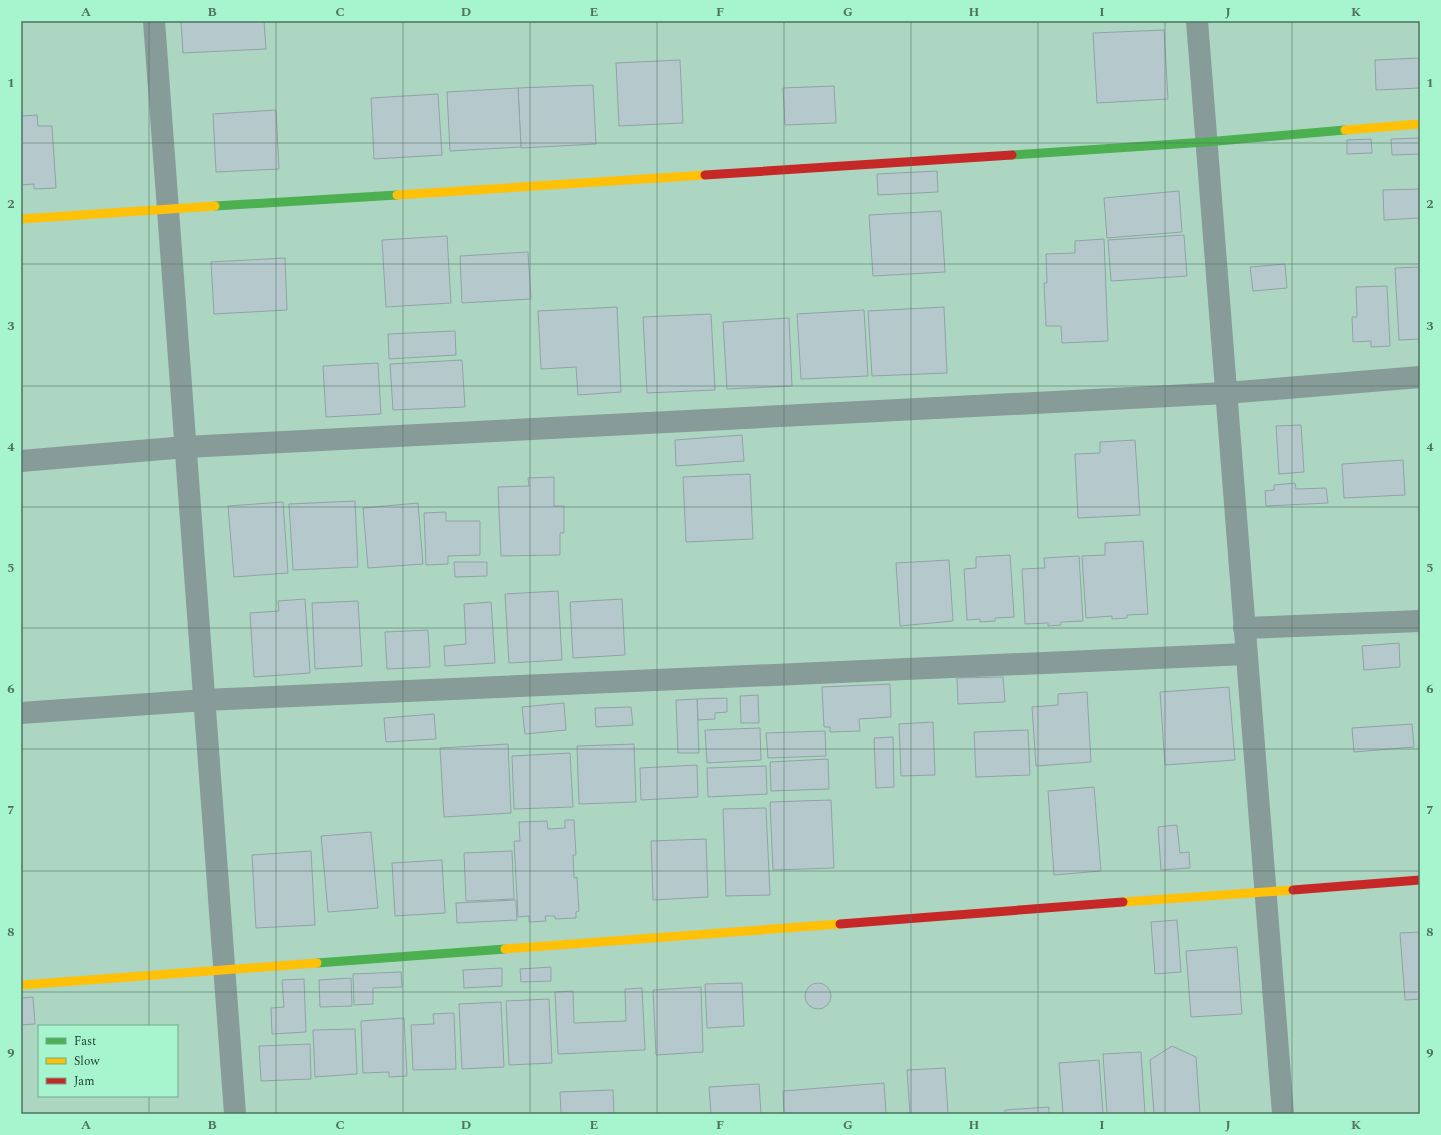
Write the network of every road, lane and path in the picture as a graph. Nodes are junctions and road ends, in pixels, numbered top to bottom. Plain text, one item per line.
1 (154, 21) edge
2 (1197, 21) edge
3 (1420, 124) edge
4 (1206, 142) junction
5 (168, 210) junction
6 (21, 219) edge
7 (1420, 378) edge
8 (1226, 393) junction
9 (186, 447) junction
10 (21, 461) edge
11 (1420, 621) edge
12 (1244, 628) junction
13 (1246, 654) junction
14 (205, 700) junction
15 (21, 713) edge
16 (1420, 880) edge
17 (1265, 892) junction
18 (224, 970) junction
19 (21, 984) edge
20 (235, 1114) edge
21 (1283, 1114) edge

1 - 5 street
2 - 4 street
3 - 4 street
4 - 5 street
4 - 8 street
5 - 6 street
5 - 9 street
7 - 8 street
8 - 9 street
8 - 12 street
9 - 10 street
9 - 14 street
11 - 12 street
12 - 13 street
13 - 14 street
13 - 17 street
14 - 15 street
14 - 18 street
16 - 17 street
17 - 18 street
17 - 21 street
18 - 19 street
18 - 20 street

